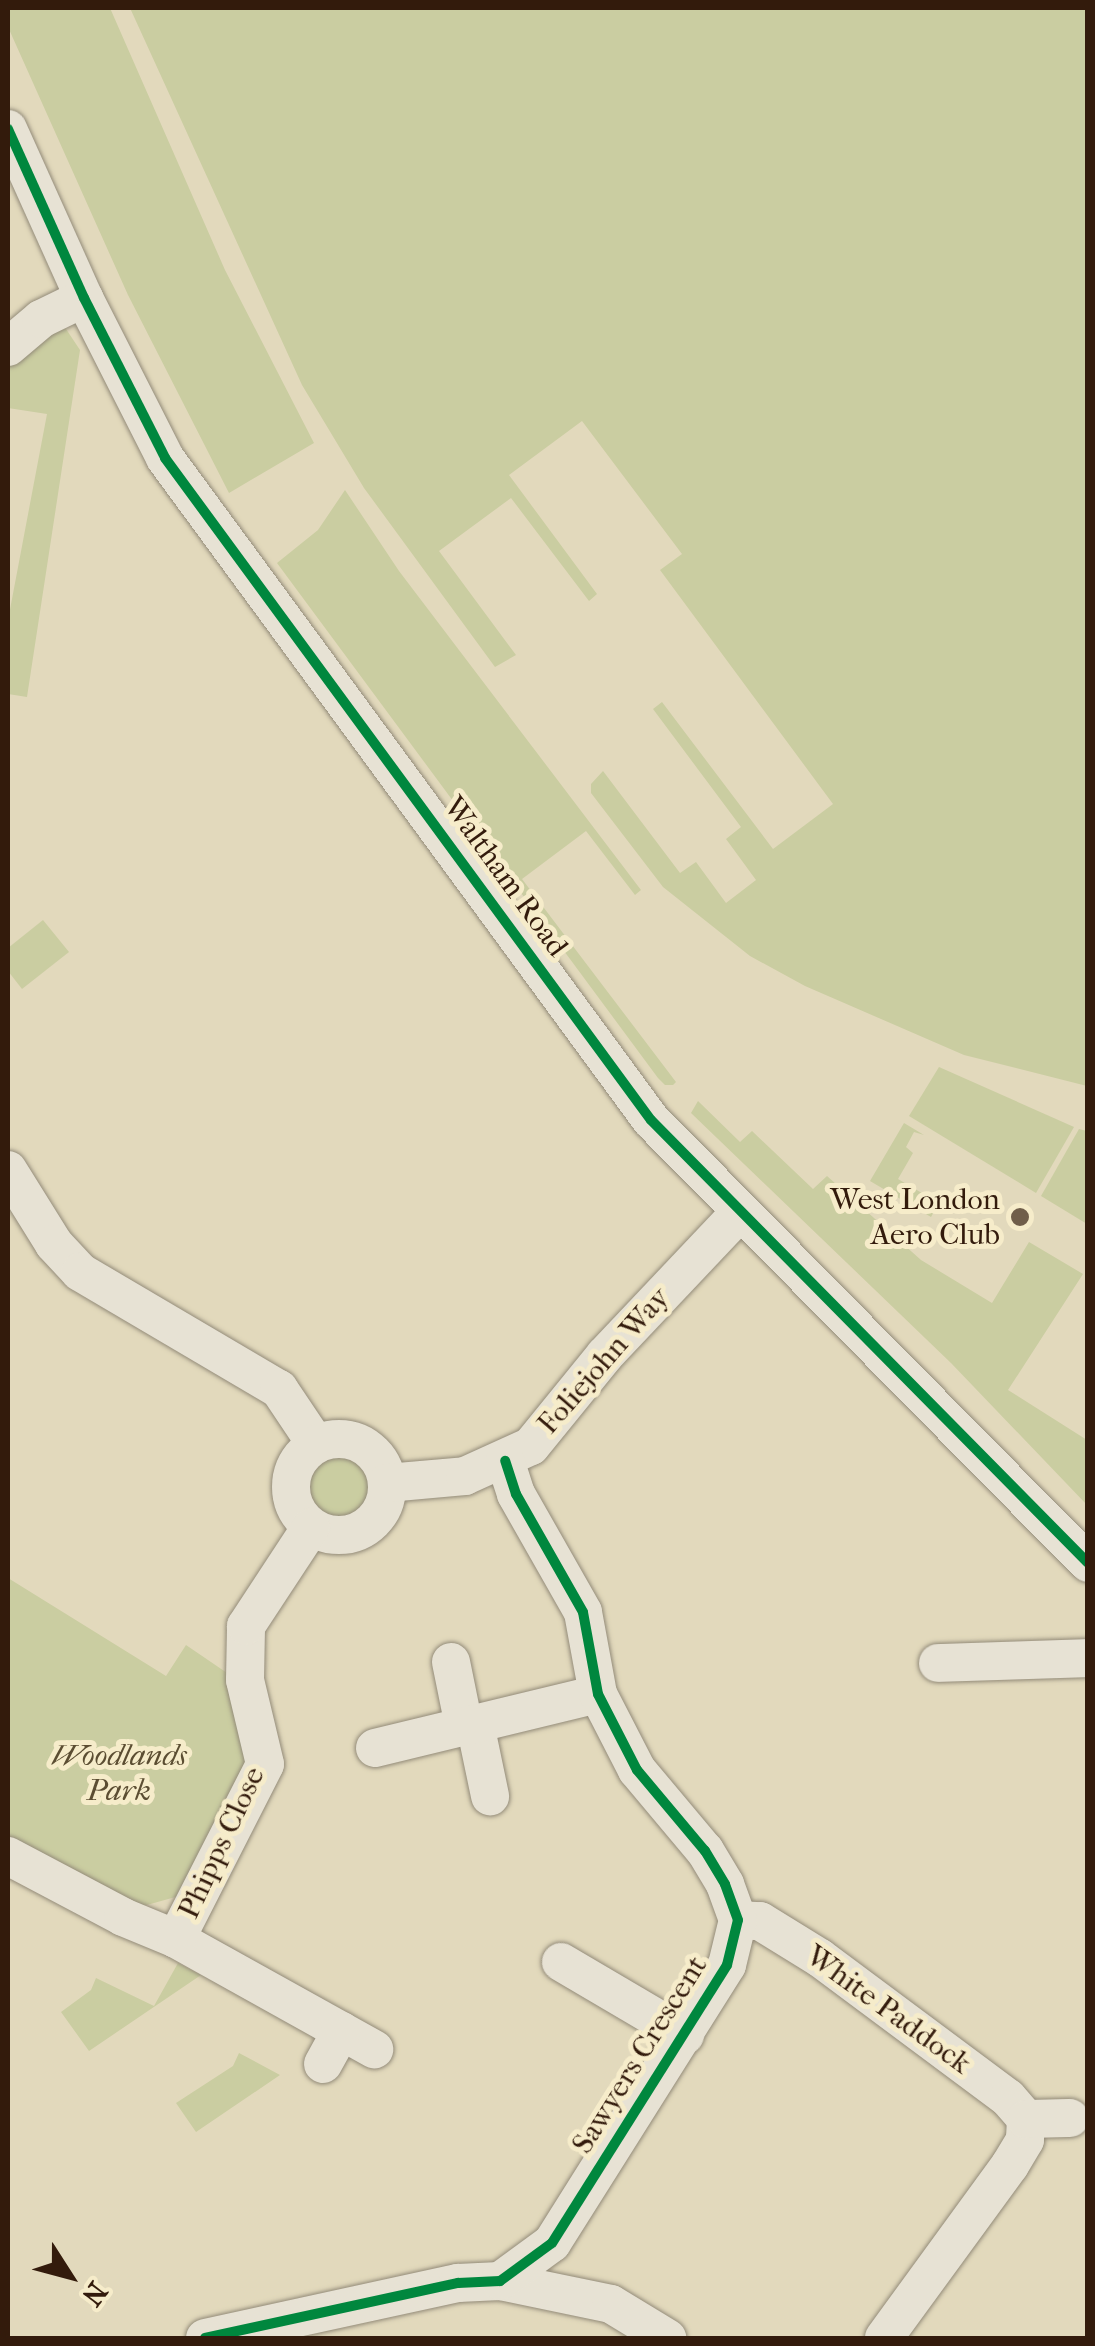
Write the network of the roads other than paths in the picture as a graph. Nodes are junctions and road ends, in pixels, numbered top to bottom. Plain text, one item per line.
1 (8, 128) edge
2 (84, 298) junction
3 (8, 347) edge
4 (10, 1180) edge
5 (740, 1212) junction
6 (316, 1444) junction
7 (505, 1460) junction
8 (387, 1483) junction
9 (310, 1527) junction
10 (1088, 1562) edge
11 (1088, 1658) edge
12 (450, 1662) dead end
13 (938, 1664) dead end
14 (598, 1694) junction
15 (470, 1725) junction
16 (375, 1748) dead end
17 (490, 1796) dead end
18 (8, 1856) edge
19 (738, 1920) junction
20 (176, 1939) junction
21 (560, 1962) dead end
22 (341, 2030) junction
23 (685, 2034) junction
24 (374, 2049) dead end
25 (323, 2064) dead end
26 (1070, 2118) dead end
27 (1026, 2119) junction
28 (552, 2243) junction
29 (500, 2281) junction
30 (570, 2293) junction
31 (205, 2338) edge
32 (666, 2338) edge
33 (884, 2338) edge

1 - 2 street, Waltham Road
2 - 3 street
2 - 5 street, Waltham Road
4 - 6 street
5 - 7 street, Foliejohn Way
5 - 10 street, Waltham Road
6 - 8 street
6 - 9 street
7 - 8 street, Foliejohn Way
7 - 14 street
8 - 9 street
9 - 20 street, Phipps Close
11 - 13 street
12 - 15 street
14 - 15 street
14 - 19 street
15 - 16 street
15 - 17 street
18 - 20 street, Phipps Close
19 - 23 street, Sawyers Crescent
19 - 27 street, White Paddock
20 - 22 street, Phipps Close
21 - 23 street
22 - 24 street, Phipps Close
22 - 25 street
23 - 28 street, Sawyers Crescent
26 - 27 street
27 - 33 street
28 - 29 street, Sawyers Crescent
28 - 30 street
29 - 30 street
29 - 31 street
30 - 32 street

